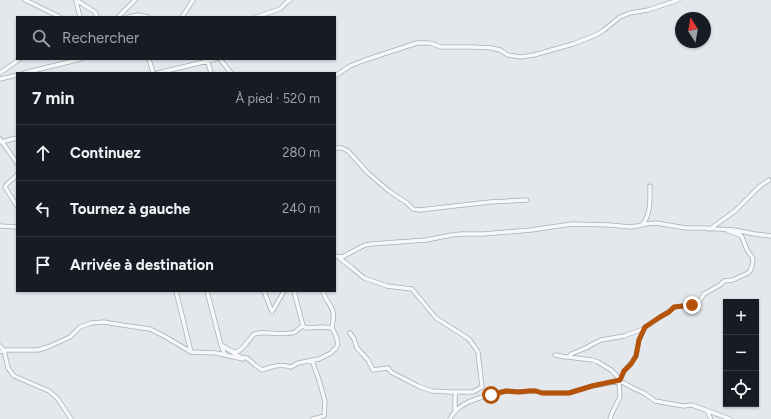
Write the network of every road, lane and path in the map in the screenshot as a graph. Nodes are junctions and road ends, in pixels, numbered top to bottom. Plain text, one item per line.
1 (25, 0) edge
2 (135, 0) edge
3 (193, 0) edge
4 (290, 0) edge
5 (678, 0) edge
6 (77, 1) edge
7 (58, 16) edge
8 (80, 16) edge
9 (97, 16) edge
10 (119, 16) edge
11 (182, 16) edge
12 (259, 16) edge
13 (19, 60) edge
14 (78, 60) edge
15 (149, 60) edge
16 (207, 60) edge
17 (221, 60) edge
18 (28, 72) edge
19 (152, 72) edge
20 (162, 72) edge
21 (211, 72) edge
22 (230, 72) edge
23 (0, 73) edge
24 (16, 75) edge
25 (336, 75) edge
26 (0, 79) edge
27 (16, 138) edge
28 (1, 141) edge
29 (336, 148) edge
30 (16, 161) edge
31 (16, 175) edge
32 (769, 180) dead end
33 (650, 186) dead end
34 (527, 200) dead end
35 (16, 204) edge
36 (643, 224) junction
37 (0, 226) edge
38 (16, 227) edge
39 (710, 229) junction
40 (727, 230) junction
41 (771, 236) edge
42 (336, 256) edge
43 (176, 292) edge
44 (207, 292) edge
45 (264, 292) edge
46 (283, 292) edge
47 (294, 292) edge
48 (323, 292) edge
49 (303, 326) junction
50 (645, 327) junction
51 (332, 328) junction
52 (350, 333) dead end
53 (221, 345) junction
54 (0, 346) edge
55 (4, 350) junction
56 (0, 352) edge
57 (191, 352) junction
58 (225, 355) junction
59 (555, 355) dead end
60 (568, 357) junction
61 (250, 360) junction
62 (312, 360) junction
63 (620, 380) junction
64 (456, 392) junction
65 (455, 410) junction
66 (706, 411) junction
67 (452, 414) junction
68 (71, 419) edge
69 (313, 419) edge
70 (445, 419) edge
71 (450, 419) edge
72 (610, 419) edge
73 (711, 419) edge
74 (730, 419) edge

1 - 7 street
2 - 10 street
3 - 11 street
4 - 12 street
5 - 25 street
6 - 8 street
6 - 9 street
13 - 23 street
14 - 18 street
15 - 19 street
16 - 20 street
16 - 21 street
17 - 22 street
24 - 26 street
27 - 28 street
28 - 30 street
29 - 34 street
31 - 35 street
32 - 39 street
33 - 36 street
36 - 39 street
36 - 42 street
37 - 38 street
39 - 40 street
40 - 41 street
40 - 50 street
42 - 64 street
43 - 57 street
44 - 53 street
45 - 46 street
47 - 49 street
48 - 51 street
49 - 51 street
49 - 53 street
50 - 60 street
50 - 63 street
51 - 62 street
52 - 64 street
53 - 58 street
53 - 61 street
54 - 55 street
55 - 56 street
55 - 57 street
55 - 68 street
57 - 58 street
58 - 61 street
59 - 60 street
60 - 63 street
61 - 62 street
62 - 69 street
63 - 65 street
63 - 66 street
63 - 72 street
64 - 65 street
65 - 67 street
66 - 73 street
66 - 74 street
67 - 70 street
67 - 71 street

